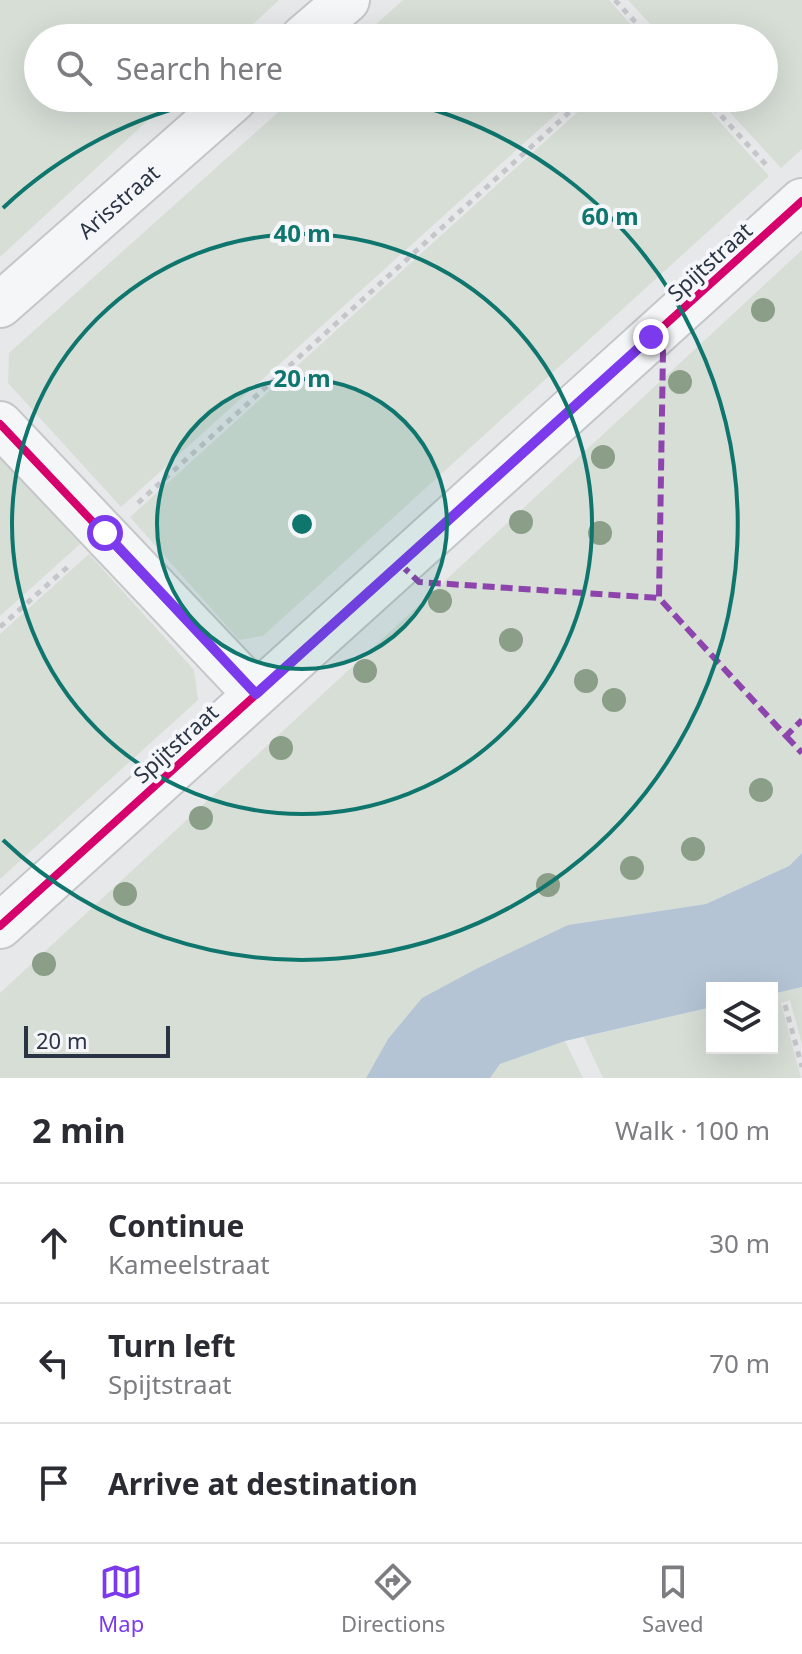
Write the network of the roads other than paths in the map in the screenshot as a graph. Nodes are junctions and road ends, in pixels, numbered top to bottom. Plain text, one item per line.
1 (347, 0) edge
2 (319, 24) edge
3 (219, 112) edge
4 (801, 202) edge
5 (0, 305) edge
6 (0, 424) edge
7 (256, 694) junction
8 (0, 926) edge

1 - 2 street
3 - 5 street, Arisstraat
4 - 7 street, Spijtstraat
6 - 7 street
7 - 8 street, Spijtstraat

